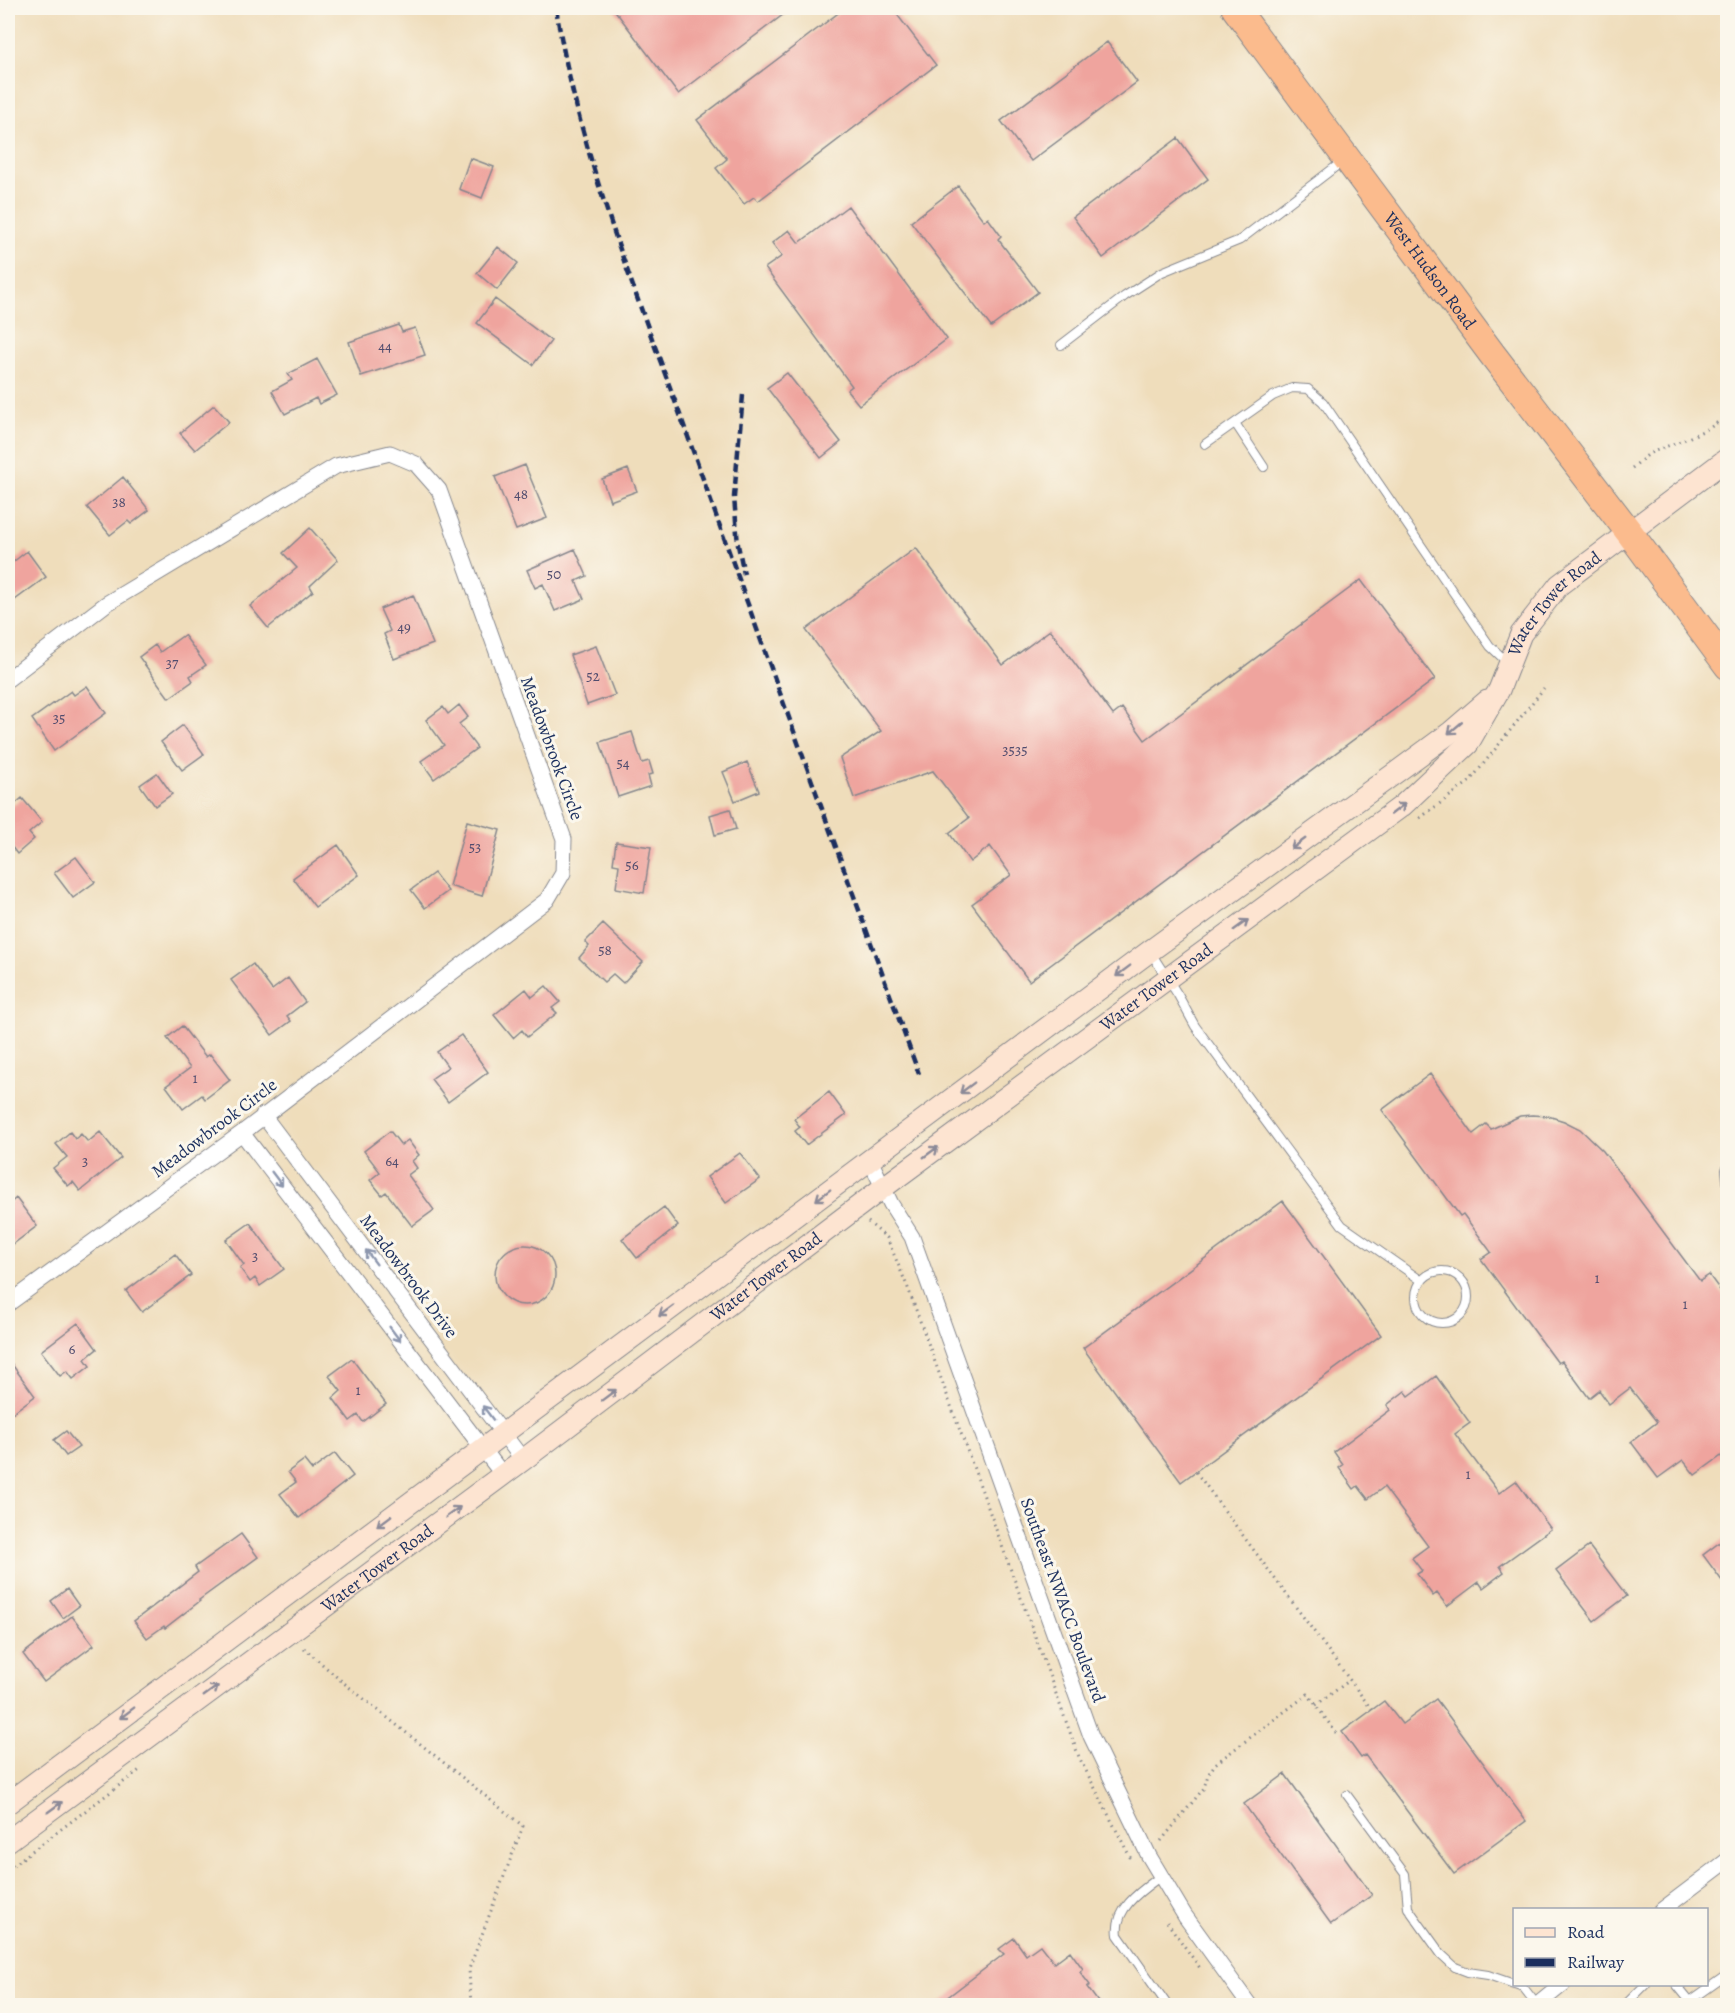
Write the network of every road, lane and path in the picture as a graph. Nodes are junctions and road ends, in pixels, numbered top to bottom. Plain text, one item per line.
1 (1235, 8) edge
2 (1347, 158) junction
3 (1061, 345) dead end
4 (1728, 415) edge
5 (1235, 423) junction
6 (1205, 444) dead end
7 (1728, 458) edge
8 (1264, 467) dead end
9 (1632, 468) dead end
10 (1629, 532) junction
11 (1510, 665) junction
12 (1728, 666) edge
13 (8, 679) edge
14 (1499, 690) junction
15 (1150, 951) junction
16 (1168, 979) junction
17 (263, 1115) junction
18 (242, 1132) junction
19 (870, 1160) junction
20 (1728, 1164) edge
21 (884, 1187) junction
22 (1728, 1189) edge
23 (1422, 1281) junction
24 (8, 1304) edge
25 (503, 1432) junction
26 (482, 1448) junction
27 (523, 1460) junction
28 (1196, 1472) dead end
29 (503, 1475) junction
30 (304, 1648) dead end
31 (1350, 1680) junction
32 (1316, 1705) junction
33 (1372, 1710) dead end
34 (1336, 1733) dead end
35 (1347, 1795) dead end
36 (8, 1803) edge
37 (8, 1841) edge
38 (1157, 1845) dead end
39 (1728, 1860) edge
40 (1161, 1876) junction
41 (1665, 1908) edge
42 (1728, 1974) edge
43 (1513, 1983) edge
44 (1520, 1986) edge
45 (1560, 1986) edge
46 (1644, 1986) edge
47 (1678, 1986) edge
48 (1691, 2003) edge
49 (1536, 2005) edge
50 (471, 2006) edge
51 (1168, 2006) edge
52 (1250, 2006) edge
53 (1624, 2006) edge

1 - 2 highway, West Hudson Road
2 - 3 lane
2 - 10 highway, West Hudson Road
4 - 9 path
5 - 6 lane
5 - 8 lane
5 - 11 lane
7 - 10 street, Water Tower Road
10 - 11 street, Water Tower Road
10 - 12 highway, West Hudson Road
11 - 14 street, Water Tower Road
13 - 17 street, Meadowbrook Circle
14 -> 15 street, Water Tower Road
16 -> 14 street, Water Tower Road
15 - 16 lane
15 -> 19 street, Water Tower Road
21 -> 16 street, Water Tower Road
16 - 23 lane
17 - 18 street, Meadowbrook Circle
25 -> 17 street, Meadowbrook Drive
18 - 24 street, Meadowbrook Circle
18 -> 26 street
19 - 21 street, Southeast NWACC Boulevard
19 -> 25 street, Water Tower Road
20 - 22 lane
27 -> 21 street, Water Tower Road
21 - 40 street, Southeast NWACC Boulevard
23 - 23 lane
25 - 26 street, Water Tower Road
25 - 27 street, Meadowbrook Drive
26 - 29 street
26 -> 36 street, Water Tower Road
27 - 29 street, Water Tower Road
28 - 31 path
37 -> 29 street, Water Tower Road
30 - 50 path
31 - 32 path
31 - 33 path
32 - 34 path
32 - 38 path
35 - 43 lane
39 - 41 street
40 - 51 lane
40 - 52 street, Southeast NWACC Boulevard
42 - 48 lane
44 - 49 lane
45 - 49 street
46 - 53 lane
47 - 48 lane

